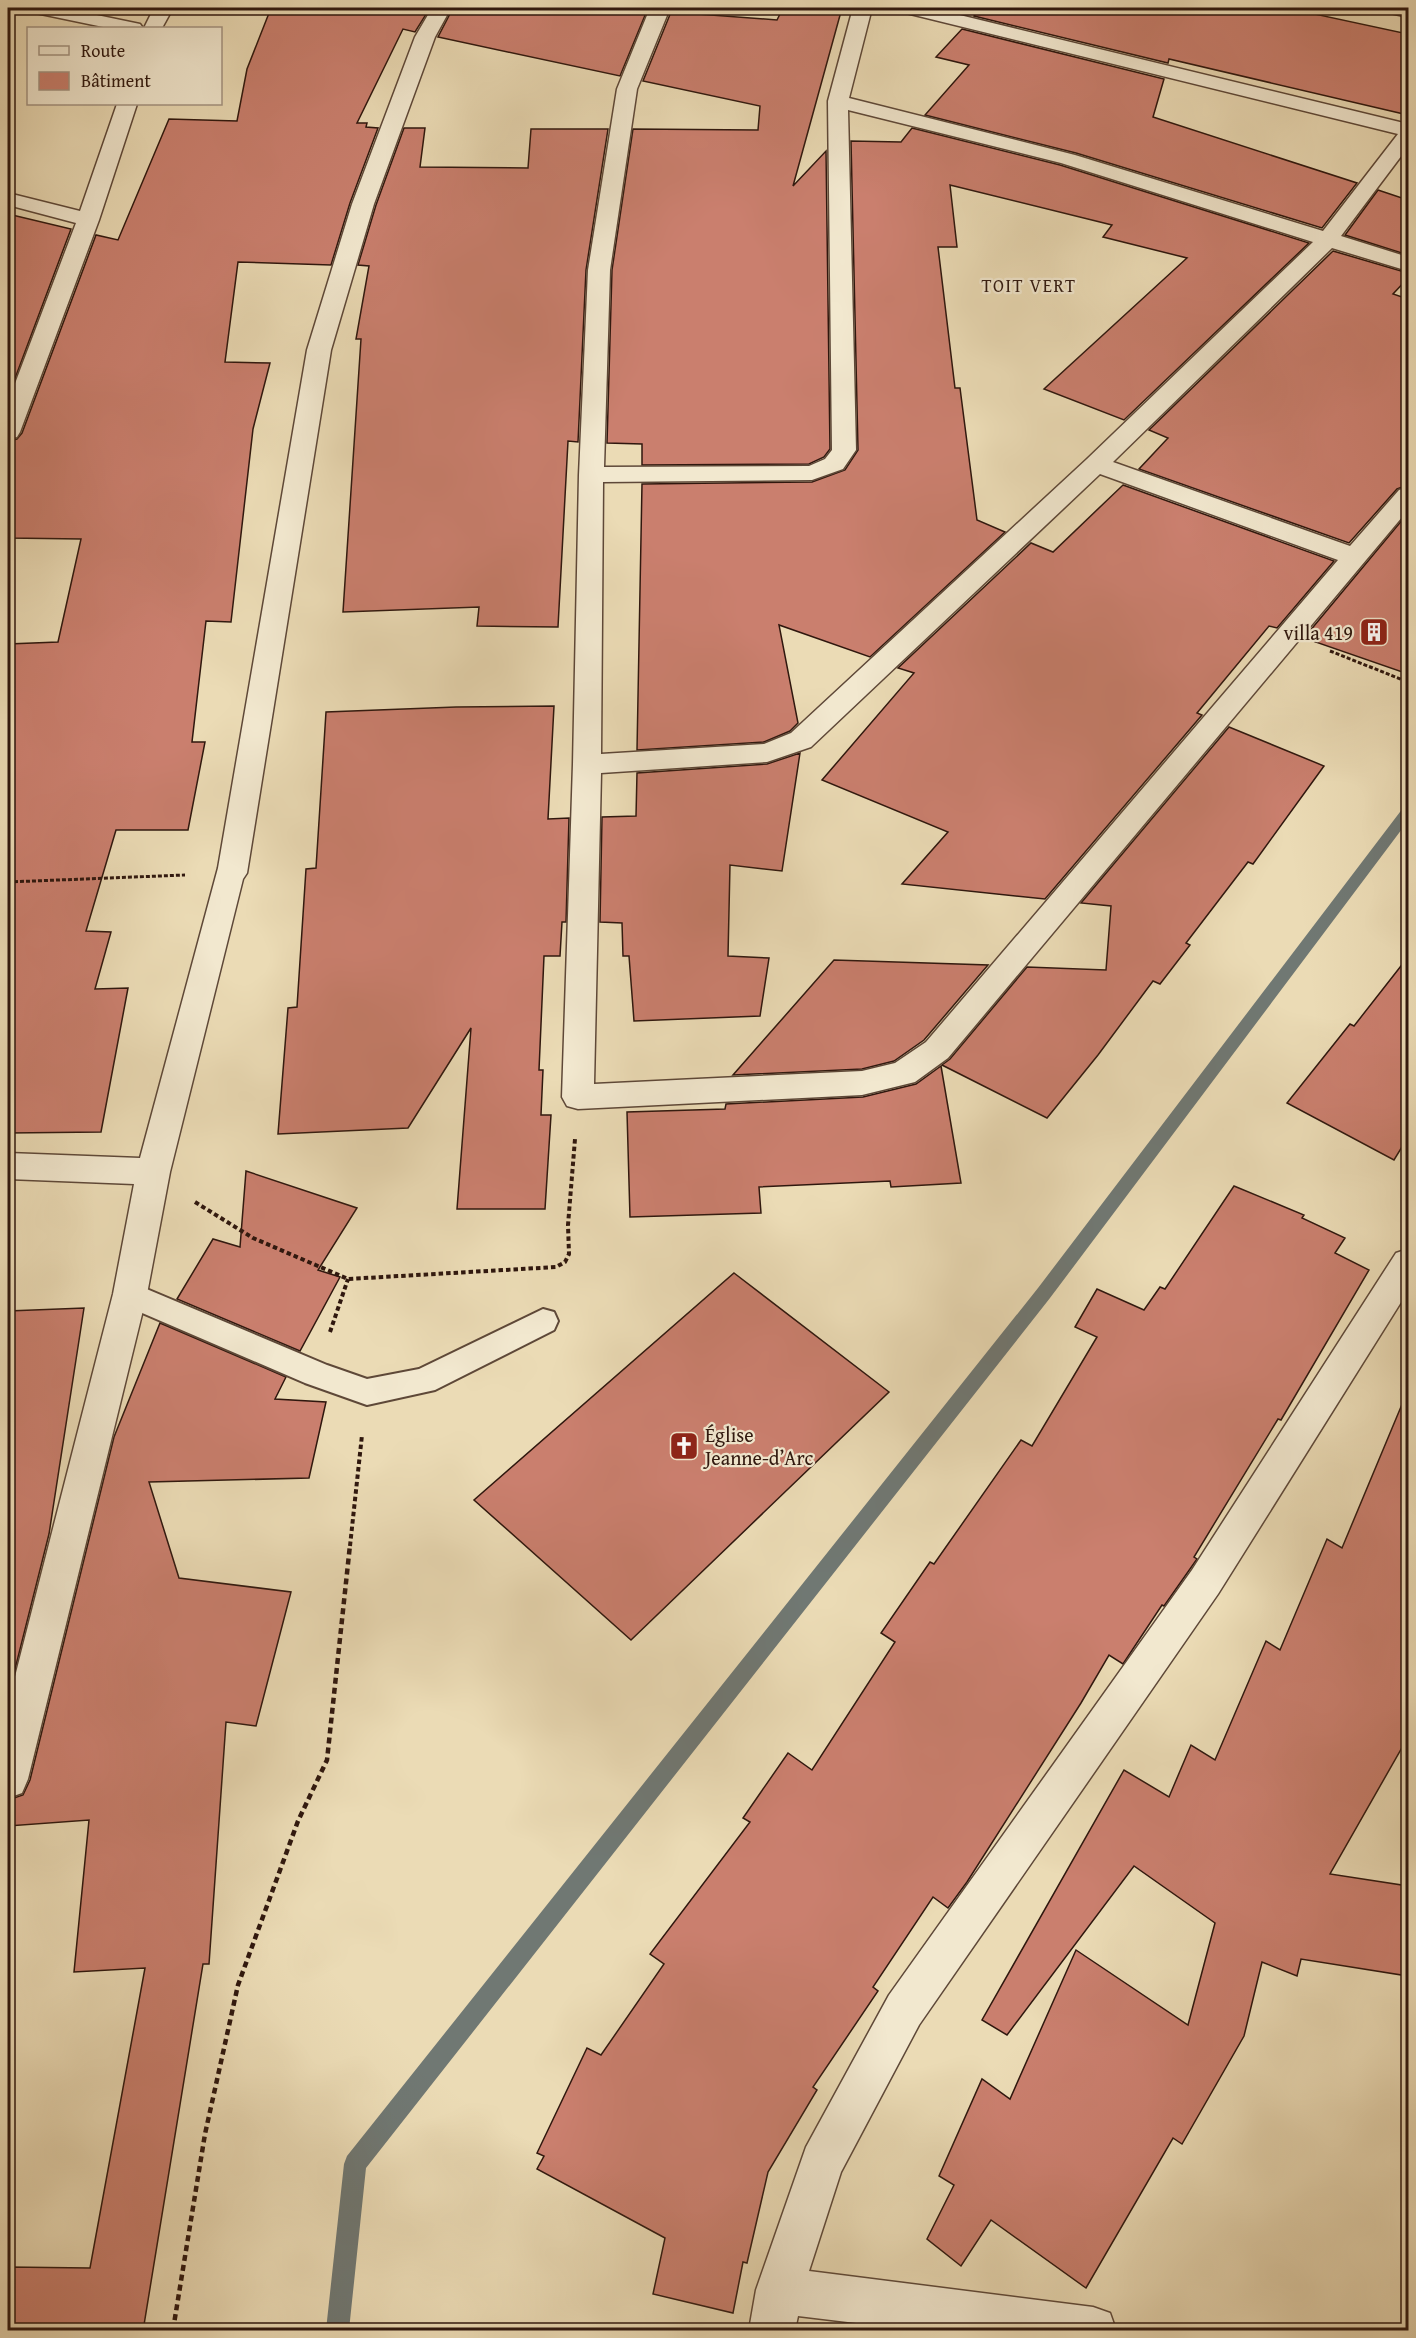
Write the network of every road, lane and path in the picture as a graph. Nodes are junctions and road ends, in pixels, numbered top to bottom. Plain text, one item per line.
1 (38, 8) edge
2 (163, 8) edge
3 (441, 8) edge
4 (660, 8) edge
5 (862, 8) edge
6 (909, 8) edge
7 (1394, 8) edge
8 (1408, 11) edge
9 (128, 27) edge
10 (154, 27) edge
11 (838, 101) junction
12 (127, 105) edge
13 (1408, 132) edge
14 (8, 199) edge
15 (88, 220) junction
16 (1329, 238) junction
17 (1408, 264) edge
18 (14, 394) edge
19 (8, 432) edge
20 (1096, 464) junction
21 (591, 475) junction
22 (1408, 495) edge
23 (1356, 557) junction
24 (1288, 634) junction
25 (1408, 682) edge
26 (587, 764) junction
27 (230, 873) junction
28 (8, 882) edge
29 (8, 1166) edge
30 (153, 1172) junction
31 (571, 1184) dead end
32 (1408, 1263) edge
33 (348, 1279) junction
34 (130, 1294) junction
35 (543, 1321) dead end
36 (316, 1374) junction
37 (367, 1392) junction
38 (8, 1779) edge
39 (776, 2310) edge
40 (173, 2331) edge
41 (1093, 2331) edge

1 - 9 street
2 - 10 street
3 - 27 street
4 - 21 street
5 - 11 street
6 - 13 street
7 - 8 street
11 - 16 street
11 - 21 street
12 - 15 street
13 - 16 street
14 - 15 street
15 - 18 street
16 - 17 street
16 - 20 street
18 - 19 street
20 - 23 street
20 - 26 street
21 - 26 street
22 - 23 street
23 - 24 street
24 - 25 path
24 - 26 street
27 - 28 path
27 - 30 street
29 - 30 street
30 - 33 path
30 - 34 street
31 - 33 path
32 - 39 street
33 - 36 path
34 - 36 lane
34 - 38 street
35 - 37 lane
36 - 37 lane
37 - 40 path
39 - 41 street

